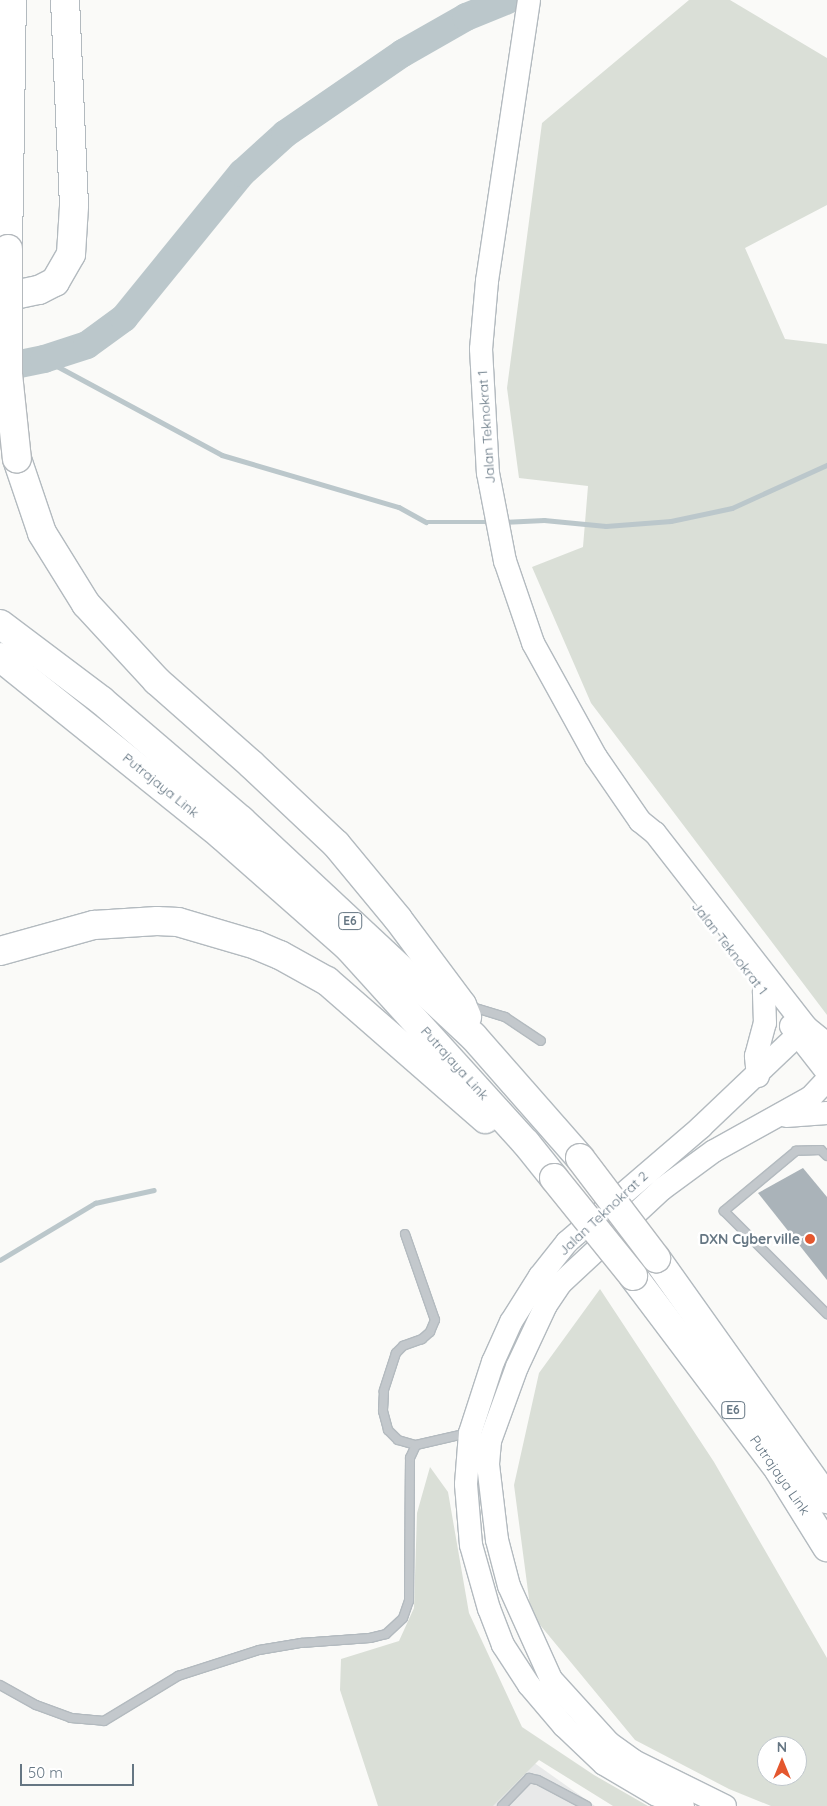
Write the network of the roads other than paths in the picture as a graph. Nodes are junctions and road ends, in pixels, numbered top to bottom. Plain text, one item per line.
1 (12, 0) edge
2 (65, 0) edge
3 (529, 0) edge
4 (0, 298) edge
5 (0, 624) edge
6 (0, 657) edge
7 (640, 821) junction
8 (0, 951) edge
9 (764, 991) junction
10 (462, 1005) junction
11 (802, 1030) junction
12 (474, 1036) junction
13 (541, 1041) dead end
14 (827, 1044) edge
15 (765, 1069) junction
16 (827, 1072) edge
17 (827, 1080) edge
18 (811, 1097) junction
19 (827, 1113) edge
20 (773, 1118) junction
21 (526, 1144) junction
22 (827, 1156) edge
23 (405, 1234) dead end
24 (827, 1314) edge
25 (470, 1433) junction
26 (416, 1444) junction
27 (827, 1499) edge
28 (827, 1547) edge
29 (0, 1685) edge
30 (502, 1806) edge
31 (587, 1806) edge
32 (683, 1806) edge
33 (725, 1806) edge

1 - 10 highway, bridge
2 - 4 highway
3 - 7 main road, Jalan Teknokrat 1
5 - 12 highway, Putrajaya Link / E6
6 - 21 highway, Putrajaya Link / E6
7 - 9 main road, Jalan Teknokrat 1
7 - 11 main road, Jalan Teknokrat 1
8 - 21 highway
9 - 11 main road, Jalan Teknokrat 1
9 - 15 main road
10 - 12 highway
10 - 13 lane
11 - 14 main road, Jalan Teknokrat 1
11 - 15 main road, Jalan Teknokrat 2
11 - 16 main road, Jalan Teknokrat 1
12 - 27 highway, Putrajaya Link / E6, bridge
15 - 18 main road
15 - 25 main road, Jalan Teknokrat 2
17 - 18 main road, Jalan Teknokrat 2
18 - 20 main road, Jalan Teknokrat 2
19 - 20 main road
20 - 33 main road, Jalan Teknokrat 2
21 - 28 highway, Putrajaya Link / E6, bridge
22 - 24 lane
23 - 26 lane
25 - 26 lane
25 - 32 main road, Jalan Teknokrat 2
26 - 29 lane
30 - 31 lane

